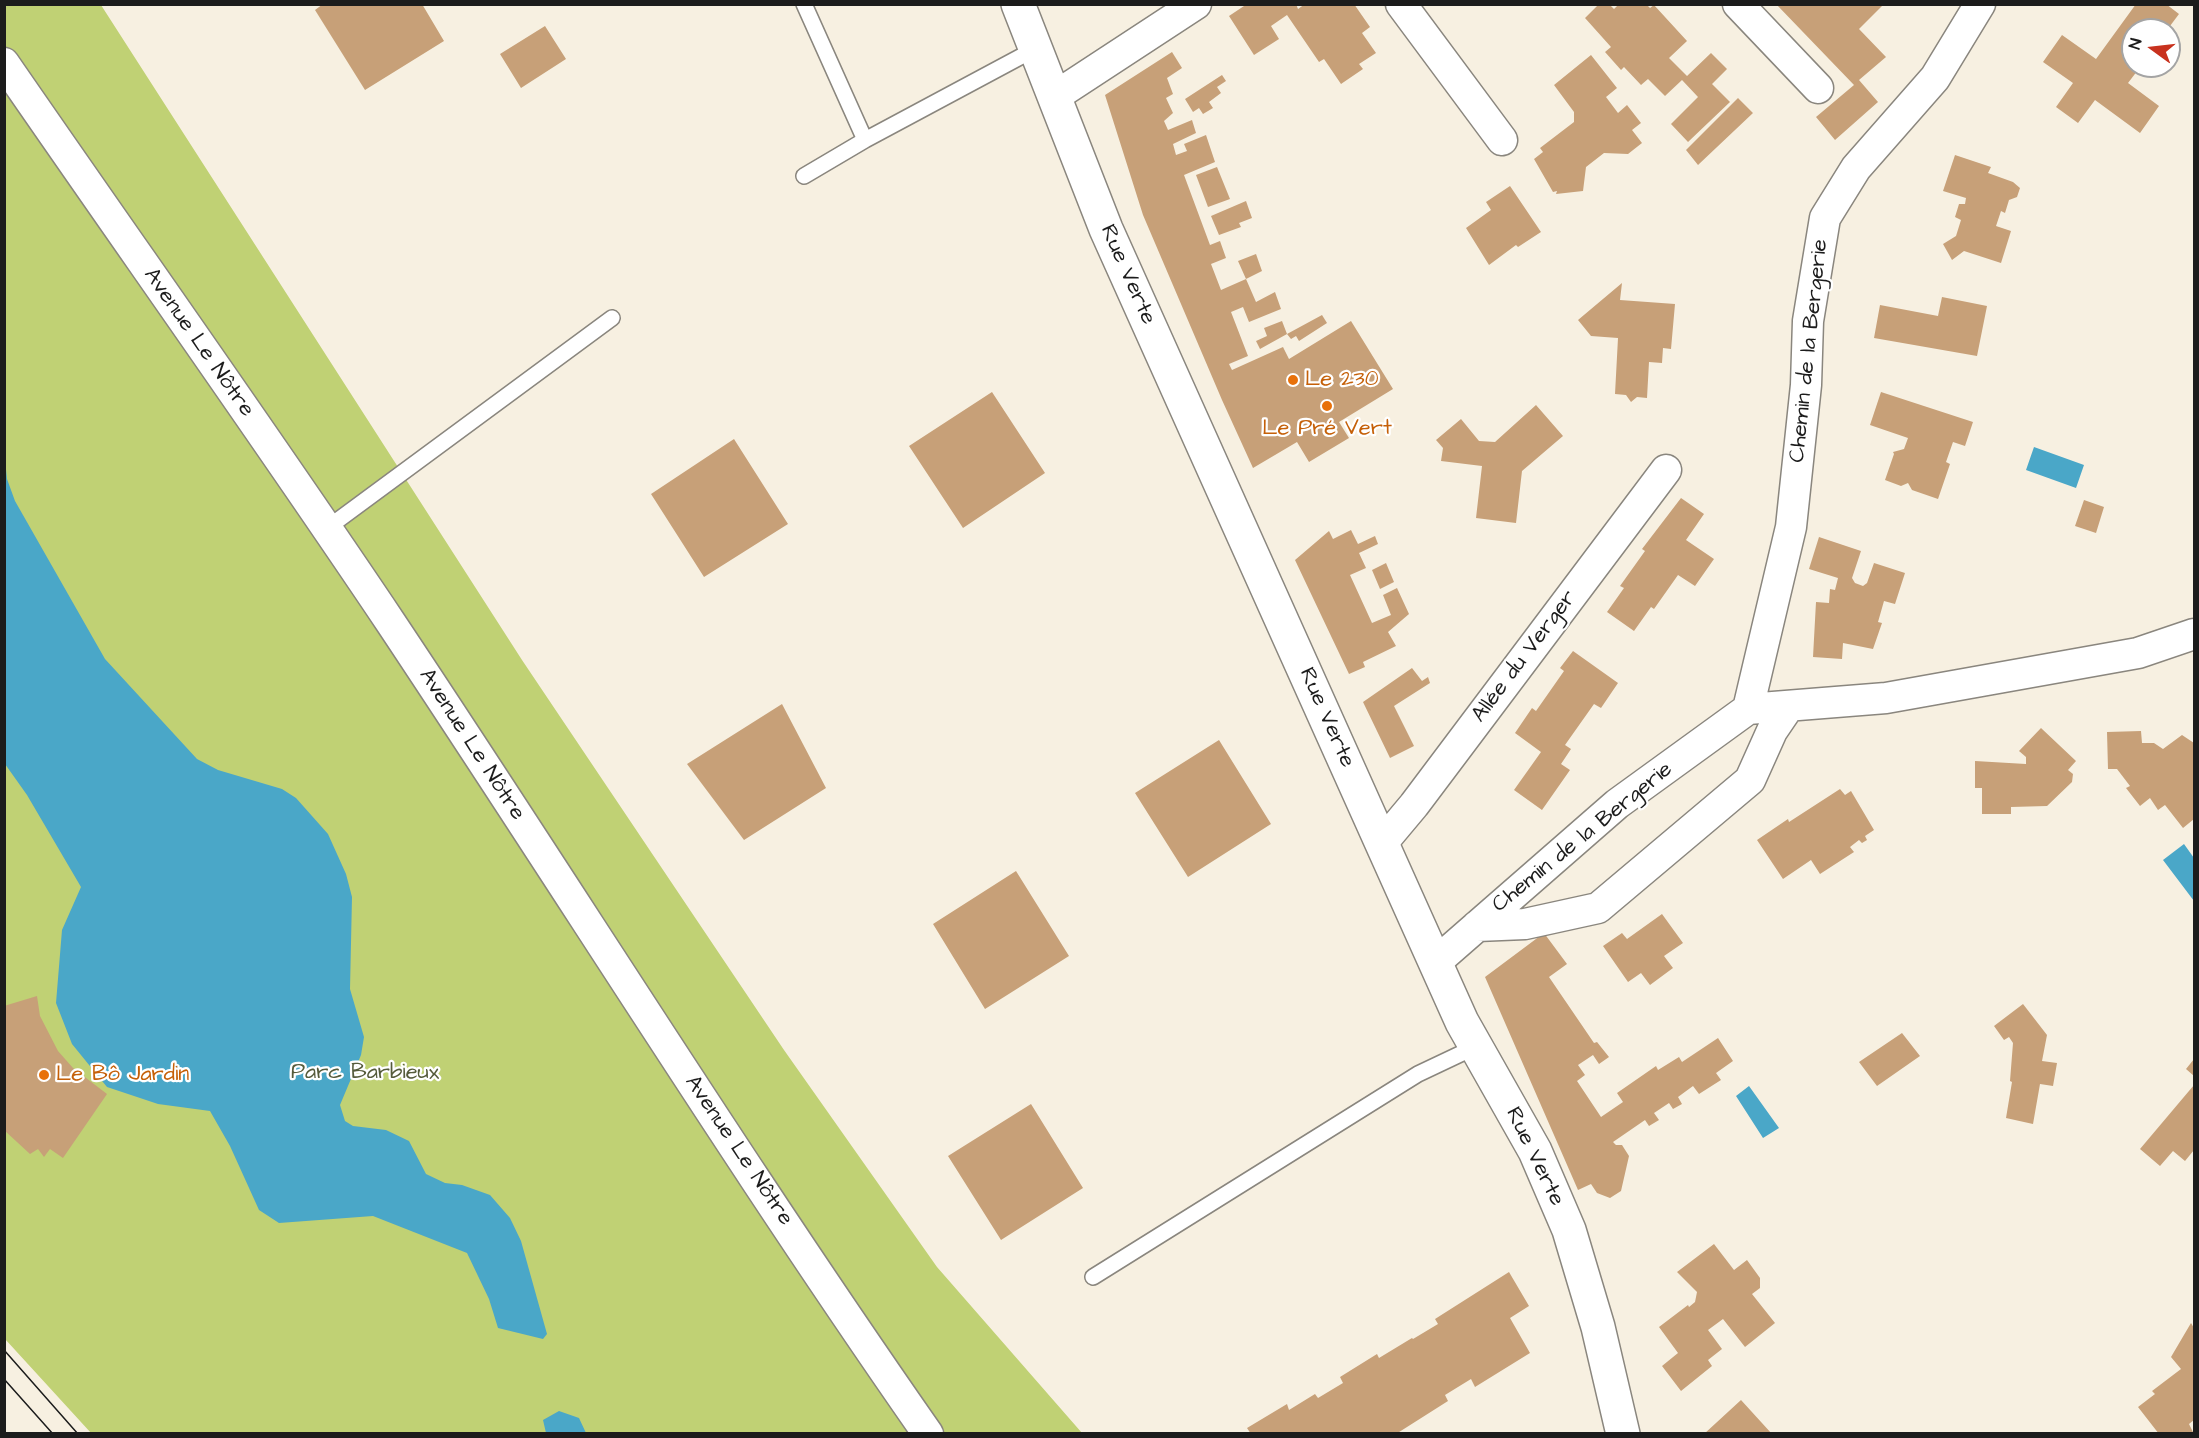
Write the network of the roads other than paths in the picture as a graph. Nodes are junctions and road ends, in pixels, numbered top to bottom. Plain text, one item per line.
1 (804, 4) edge
2 (1018, 4) edge
3 (1196, 4) edge
4 (1401, 4) edge
5 (1738, 4) edge
6 (1980, 4) edge
7 (1035, 49) junction
8 (4, 63) edge
9 (1818, 88) dead end
10 (1054, 97) junction
11 (865, 140) junction
12 (1502, 140) dead end
13 (804, 176) dead end
14 (612, 318) dead end
15 (1666, 470) dead end
16 (326, 529) junction
17 (2194, 634) edge
18 (1789, 706) junction
19 (1749, 708) junction
20 (1383, 842) junction
21 (1477, 926) junction
22 (1436, 962) junction
23 (1475, 1047) junction
24 (1093, 1277) dead end
25 (928, 1434) edge
26 (1623, 1434) edge

1 - 11 lane
2 - 7 street, Rue Verte
3 - 10 street
4 - 12 street
5 - 9 street
6 - 19 street, Chemin de la Bergerie
7 - 10 street, Rue Verte
7 - 11 lane
8 - 16 street, Avenue Le Nôtre
10 - 20 street, Rue Verte
11 - 13 lane
14 - 16 lane
15 - 20 street, Allée du Verger
16 - 25 street, Avenue Le Nôtre
17 - 18 street
18 - 19 street
18 - 21 street, Chemin de la Bergerie
19 - 21 street, Chemin de la Bergerie
20 - 22 street, Rue Verte
21 - 22 street, Chemin de la Bergerie
22 - 23 street, Rue Verte
23 - 24 lane
23 - 26 street, Rue Verte

